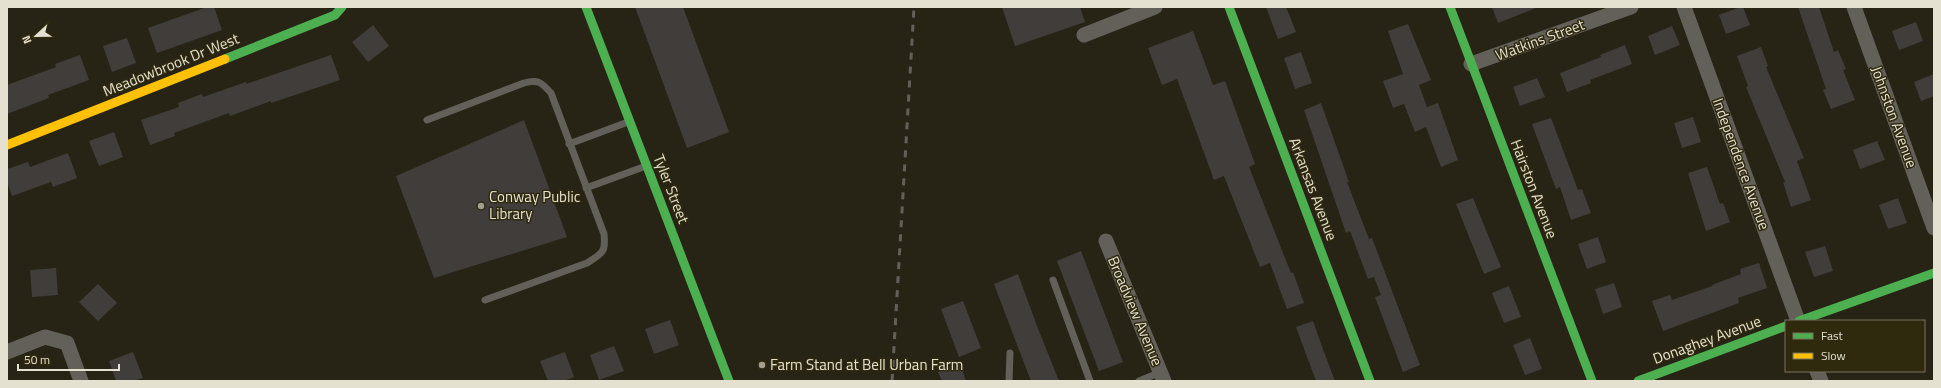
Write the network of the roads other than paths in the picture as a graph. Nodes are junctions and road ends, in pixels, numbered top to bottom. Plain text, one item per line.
1 (342, 7) edge
2 (587, 7) edge
3 (1155, 7) edge
4 (1229, 7) edge
5 (1450, 7) edge
6 (1631, 7) edge
7 (1684, 7) edge
8 (1854, 7) edge
9 (1084, 35) dead end
10 (1471, 64) junction
11 (427, 120) dead end
12 (630, 121) junction
13 (569, 144) junction
14 (7, 145) edge
15 (647, 165) junction
16 (586, 188) junction
17 (1934, 228) edge
18 (1106, 241) dead end
19 (1934, 273) edge
20 (1053, 280) dead end
21 (485, 300) dead end
22 (1798, 320) edge
23 (1801, 320) edge
24 (1785, 326) edge
25 (7, 352) edge
26 (1010, 354) dead end
27 (1163, 377) edge
28 (725, 380) edge
29 (81, 381) edge
30 (1009, 381) edge
31 (1090, 381) edge
32 (1139, 381) edge
33 (1370, 381) edge
34 (1592, 381) edge
35 (1638, 381) edge

1 - 14 street, Meadowbrook Dr West
2 - 12 street, Tyler Street
3 - 9 street
4 - 33 street, Arkansas Avenue
5 - 10 street, Hairston Avenue
6 - 10 street, Watkins Street
7 - 22 street, Independence Avenue
8 - 17 street, Johnston Avenue
10 - 34 street, Hairston Avenue
11 - 13 lane
12 - 13 lane
12 - 15 street, Tyler Street
13 - 16 lane
15 - 16 lane
15 - 28 street, Tyler Street
16 - 21 lane
18 - 27 street, Broadview Avenue
19 - 23 street
20 - 31 lane
24 - 35 street, Donaghey Avenue
25 - 29 street
26 - 30 lane
27 - 32 lane

